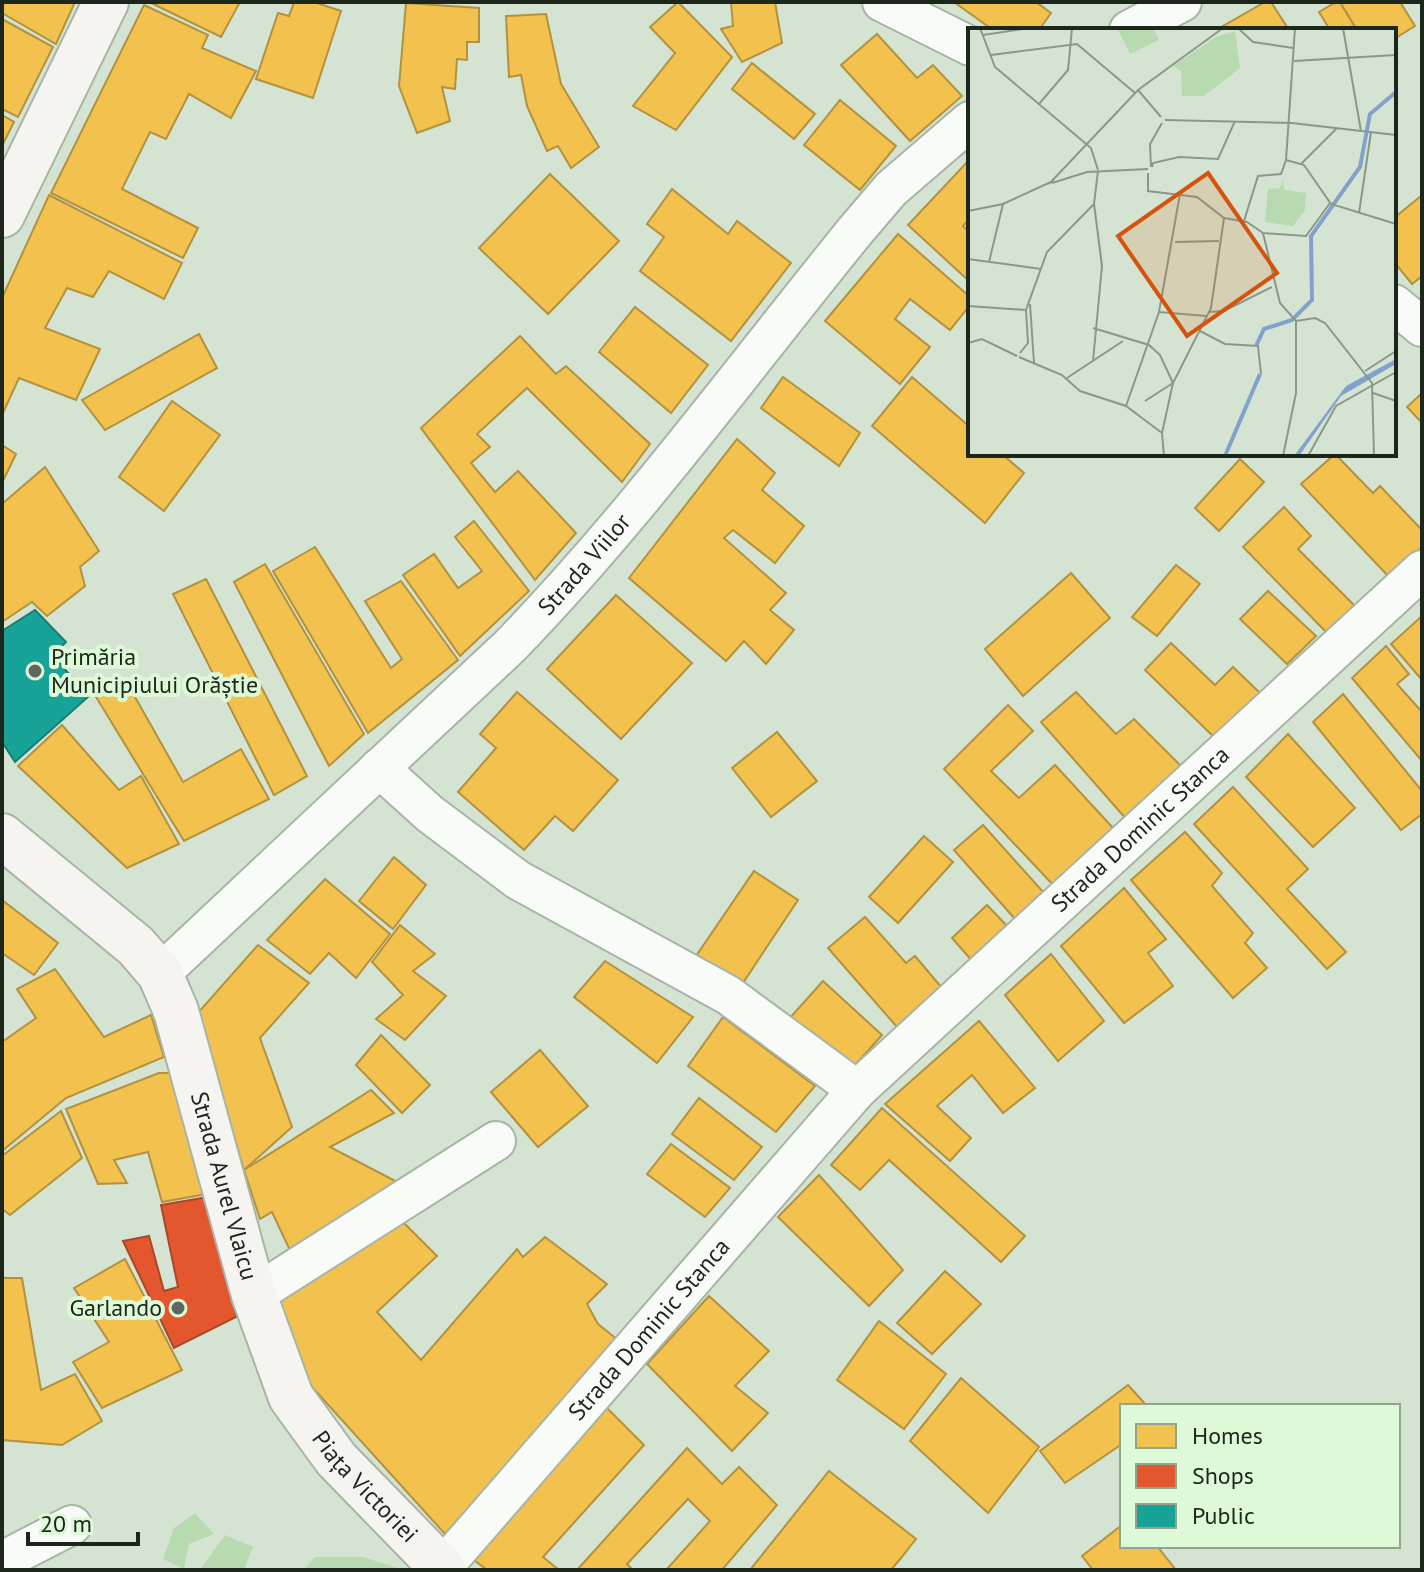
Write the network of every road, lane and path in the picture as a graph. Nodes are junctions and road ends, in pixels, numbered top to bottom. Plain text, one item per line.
1 (106, 2) edge
2 (882, 2) edge
3 (1182, 2) edge
4 (1133, 28) edge
5 (968, 45) edge
6 (968, 123) edge
7 (2, 215) edge
8 (1396, 306) edge
9 (1422, 327) edge
10 (1422, 570) edge
11 (379, 768) junction
12 (2, 836) edge
13 (160, 974) junction
14 (857, 1090) junction
15 (496, 1141) dead end
16 (254, 1295) junction
17 (291, 1397) joint
18 (72, 1525) dead end
19 (2, 1561) edge
20 (443, 1569) edge

1 - 7 main road
2 - 5 street
3 - 4 street
6 - 11 street, Strada Viilor
8 - 9 street
10 - 14 street, Strada Dominic Stanca
11 - 13 street, Strada Viilor
11 - 14 street
12 - 13 main road
13 - 16 main road, Strada Aurel Vlaicu
14 - 20 street, Strada Dominic Stanca
15 - 16 street
16 - 17 main road, Strada Aurel Vlaicu
17 - 20 main road, Piața Victoriei
18 - 19 street

